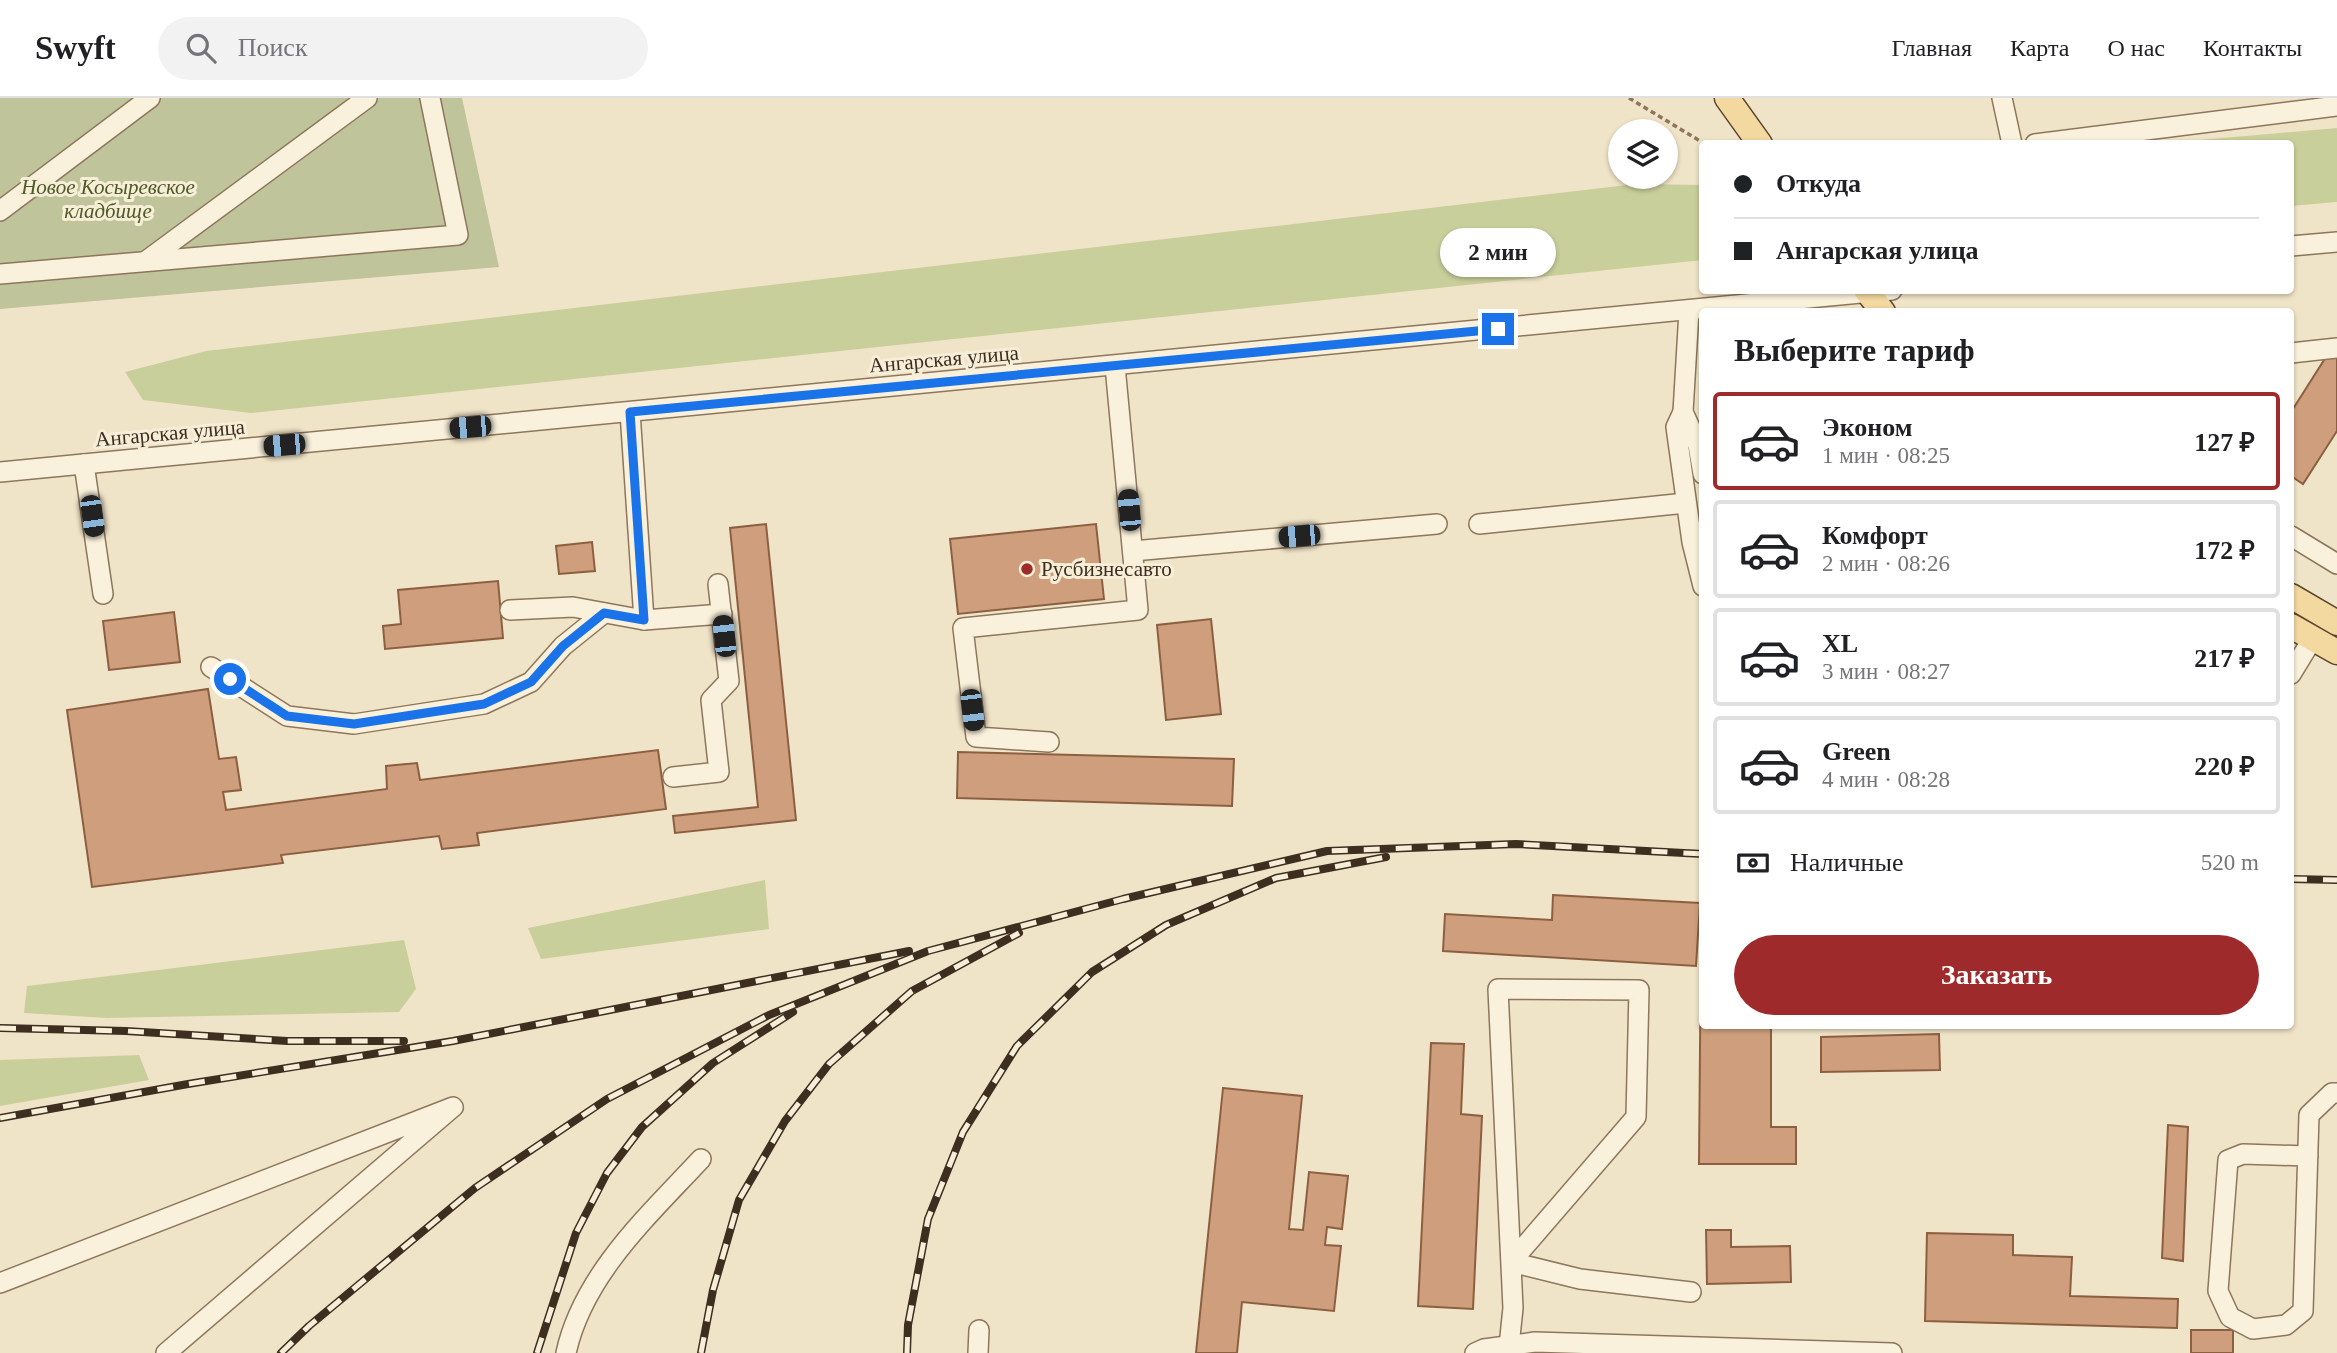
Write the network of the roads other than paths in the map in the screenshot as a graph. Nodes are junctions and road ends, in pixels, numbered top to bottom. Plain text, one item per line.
1 (150, 98) edge
2 (367, 98) edge
3 (430, 98) edge
4 (1727, 98) edge
5 (2002, 98) edge
6 (2337, 106) edge
7 (1757, 140) edge
8 (2011, 140) edge
9 (2067, 140) edge
10 (0, 211) edge
11 (2337, 242) edge
12 (2294, 246) edge
13 (145, 262) junction
14 (0, 274) edge
15 (1877, 296) edge
16 (1727, 308) edge
17 (1699, 310) edge
18 (1689, 311) junction
19 (2337, 348) edge
20 (2294, 352) edge
21 (1115, 366) junction
22 (630, 412) junction
23 (1684, 412) junction
24 (1699, 443) edge
25 (84, 464) junction
26 (0, 472) edge
27 (1686, 503) junction
28 (1437, 524) dead end
29 (1479, 524) dead end
30 (2294, 542) edge
31 (1133, 551) junction
32 (2337, 564) edge
33 (1699, 570) edge
34 (718, 584) dead end
35 (103, 594) dead end
36 (2294, 598) edge
37 (510, 610) dead end
38 (604, 613) junction
39 (722, 614) junction
40 (644, 620) junction
41 (2337, 623) edge
42 (2294, 628) edge
43 (2313, 638) junction
44 (2337, 652) edge
45 (211, 667) dead end
46 (2294, 669) edge
47 (1048, 742) dead end
48 (673, 777) dead end
49 (2337, 1093) edge
50 (2308, 1156) junction
51 (701, 1159) dead end
52 (1511, 1262) junction
53 (0, 1283) edge
54 (1691, 1292) dead end
55 (979, 1330) dead end
56 (1509, 1346) junction
57 (166, 1353) edge
58 (566, 1353) edge
59 (978, 1353) edge
60 (1475, 1353) edge
61 (1892, 1353) edge

1 - 10 street
2 - 13 street
3 - 13 street
4 - 7 main road
5 - 8 street
6 - 9 street
11 - 12 street
13 - 14 street
15 - 16 street, Ангарская улица
17 - 18 street, Ангарская улица
18 - 21 street, Ангарская улица
18 - 23 street
19 - 20 street
21 - 22 street, Ангарская улица
21 - 31 street
22 - 25 street, Ангарская улица
22 - 40 street
23 - 24 street
23 - 27 street
25 - 26 street, Ангарская улица
25 - 35 street
27 - 29 street
27 - 33 street
28 - 31 street
30 - 32 street
31 - 47 street
34 - 39 street
36 - 41 main road
37 - 38 street
38 - 40 street
38 - 45 street
39 - 40 street
39 - 48 street
42 - 43 main road
43 - 44 main road
43 - 46 street
49 - 50 street
50 - 50 street
51 - 58 street
52 - 52 street
52 - 54 street
52 - 56 street
53 - 57 street
55 - 59 street
56 - 60 street
56 - 61 street

